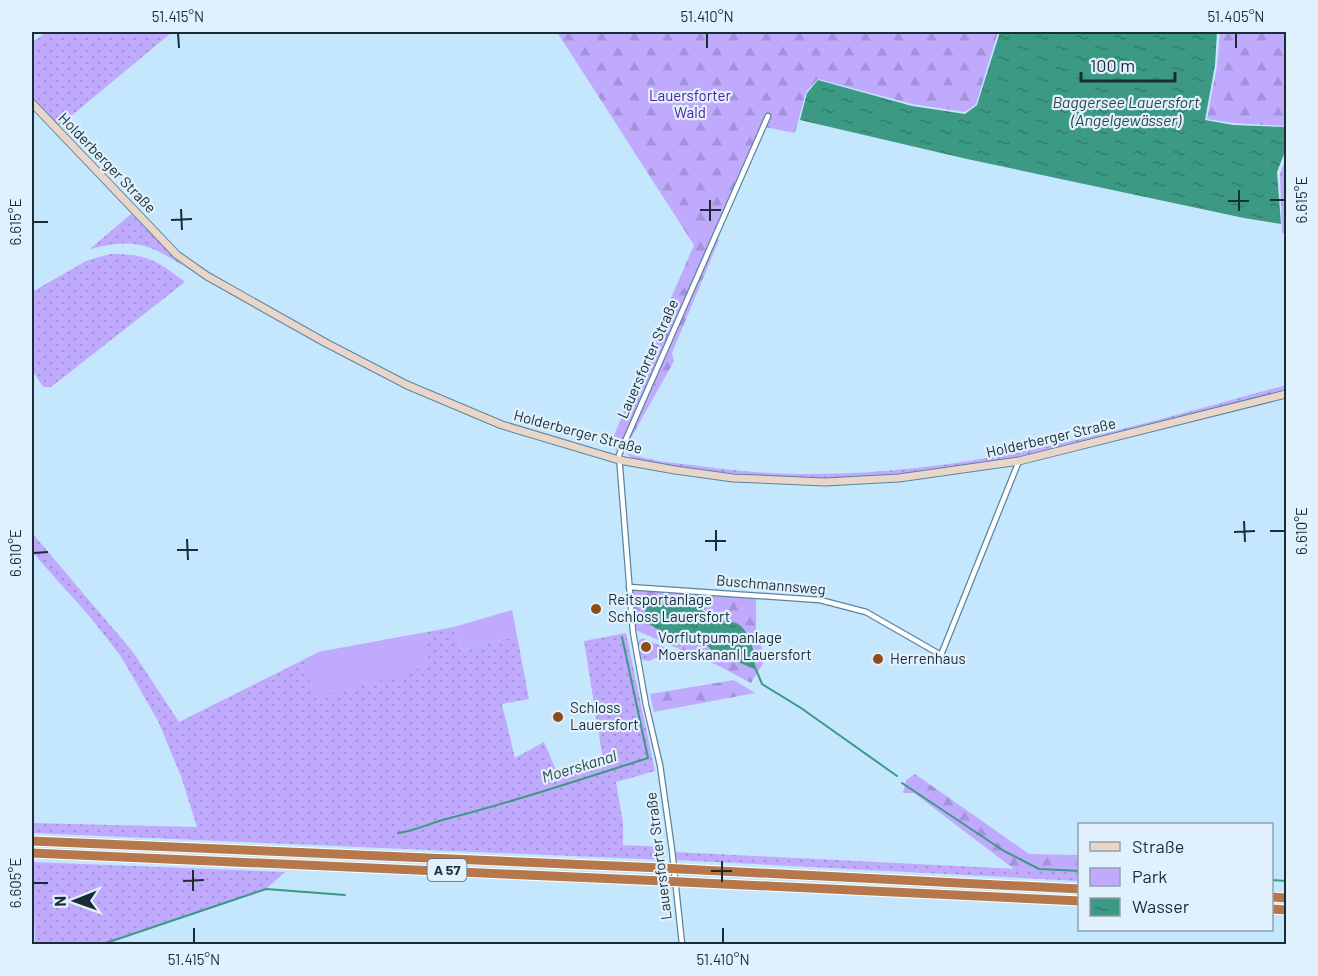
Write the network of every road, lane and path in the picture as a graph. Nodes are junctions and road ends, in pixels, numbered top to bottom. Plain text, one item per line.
1 (32, 103) edge
2 (768, 116) dead end
3 (1287, 394) edge
4 (619, 460) junction
5 (1019, 461) junction
6 (629, 587) junction
7 (32, 841) edge
8 (32, 853) edge
9 (1078, 888) edge
10 (1078, 901) edge
11 (682, 945) edge

1 - 4 main road, Holderberger Straße
2 - 4 street, Lauersforter Straße
3 - 5 main road, Holderberger Straße
4 - 5 main road, Holderberger Straße
4 - 6 street, Lauersforter Straße
5 - 6 street, Buschmannsweg
6 - 11 street, Lauersforter Straße
7 - 9 highway, A 57, bridge
8 - 10 highway, A 57, bridge

